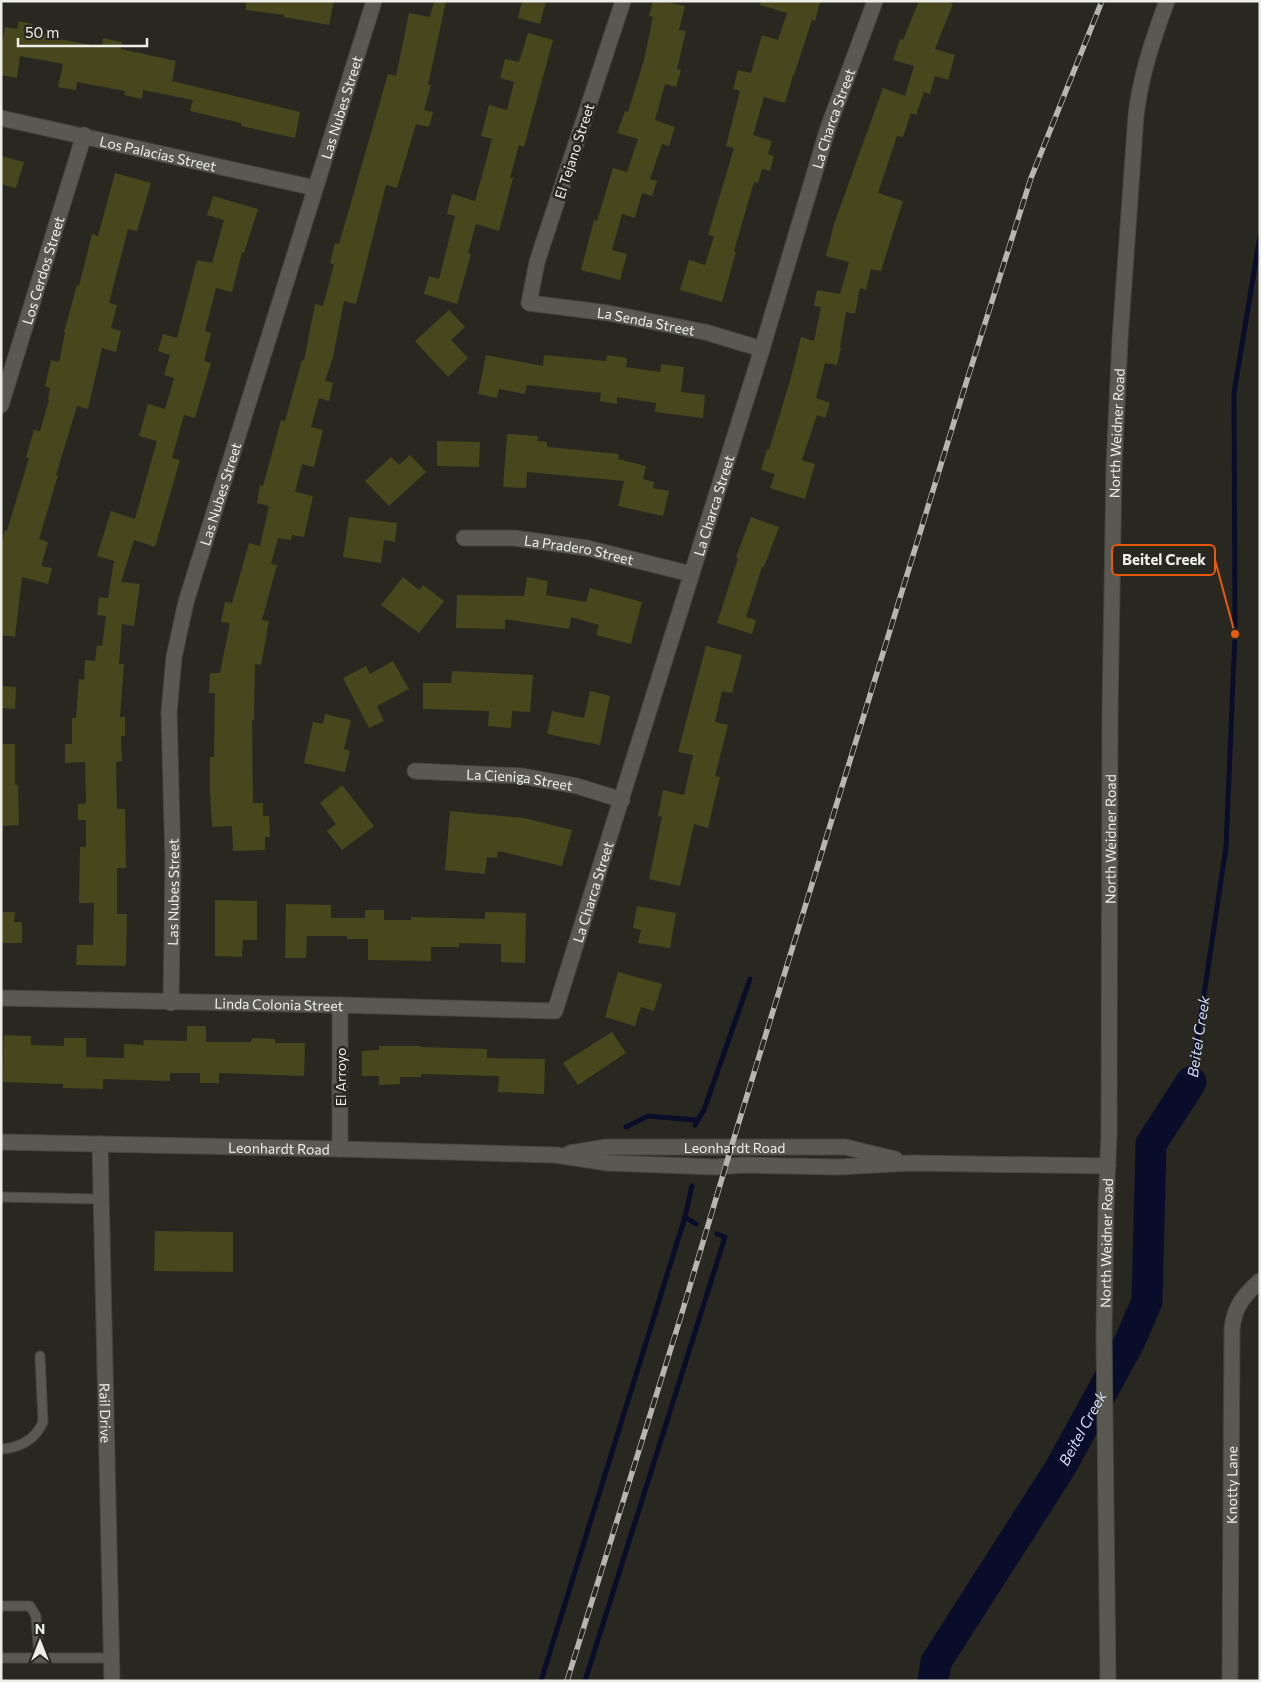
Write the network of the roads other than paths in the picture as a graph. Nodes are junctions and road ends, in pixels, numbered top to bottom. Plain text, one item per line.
1 (374, 1) edge
2 (623, 1) edge
3 (875, 1) edge
4 (1167, 1) edge
5 (1, 118) edge
6 (84, 136) junction
7 (315, 188) junction
8 (529, 303) joint
9 (762, 349) junction
10 (1, 405) edge
11 (464, 538) dead end
12 (691, 574) junction
13 (415, 771) dead end
14 (622, 800) junction
15 (1, 998) edge
16 (171, 1002) junction
17 (340, 1005) junction
18 (555, 1011) joint
19 (1, 1142) edge
20 (100, 1144) junction
21 (340, 1148) junction
22 (1108, 1166) junction
23 (1, 1197) edge
24 (101, 1199) junction
25 (1260, 1281) edge
26 (40, 1356) dead end
27 (1, 1449) edge
28 (1, 1606) edge
29 (1, 1658) edge
30 (39, 1658) junction
31 (112, 1658) junction
32 (112, 1681) edge
33 (1108, 1681) edge
34 (1230, 1681) edge

1 - 7 street, Las Nubes Street
2 - 8 street, El Tejano Street
3 - 9 street, La Charca Street
4 - 22 street, North Weidner Road
5 - 6 street, Los Palacias Street
6 - 7 street, Los Palacias Street
6 - 10 street, Los Cerdos Street
7 - 16 street, Las Nubes Street
8 - 9 street, La Senda Street
9 - 12 street, La Charca Street
11 - 12 street, La Pradero Street
12 - 14 street, La Charca Street
13 - 14 street, La Cieniga Street
14 - 18 street, La Charca Street
15 - 16 street, Linda Colonia Street
16 - 17 street, Linda Colonia Street
17 - 18 street, Linda Colonia Street
17 - 21 street, El Arroyo
19 - 20 street, Leonhardt Road
20 - 21 street, Leonhardt Road
20 - 24 street, Rail Drive
21 - 22 street, Leonhardt Road
22 - 33 street, North Weidner Road
23 - 24 lane
24 - 31 street, Rail Drive
25 - 34 street, Knotty Lane
26 - 27 lane
28 - 30 lane
29 - 30 lane
30 - 31 lane
31 - 32 street, Rail Drive

